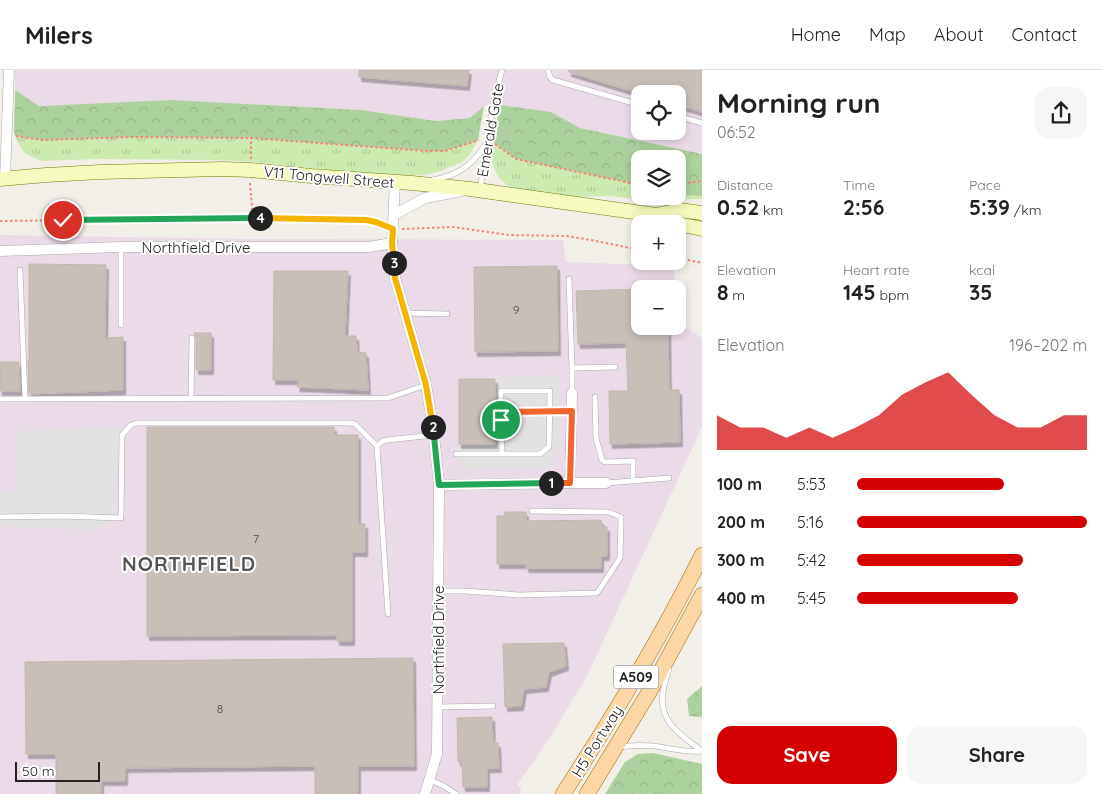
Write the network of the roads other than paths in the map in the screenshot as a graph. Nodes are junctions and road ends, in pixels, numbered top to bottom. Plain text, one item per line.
1 (9, 70) edge
2 (502, 70) edge
3 (548, 70) edge
4 (631, 102) edge
5 (686, 119) edge
6 (702, 124) edge
7 (4, 134) edge
8 (486, 142) junction
9 (2, 179) edge
10 (395, 182) junction
11 (412, 183) junction
12 (475, 190) junction
13 (702, 213) edge
14 (394, 215) junction
15 (656, 215) joint
16 (686, 226) edge
17 (702, 229) edge
18 (392, 243) junction
19 (121, 247) junction
20 (0, 251) edge
21 (20, 270) dead end
22 (568, 279) dead end
23 (406, 313) junction
24 (447, 314) dead end
25 (120, 325) dead end
26 (192, 338) dead end
27 (615, 367) dead end
28 (572, 368) junction
29 (426, 385) junction
30 (494, 387) dead end
31 (572, 393) joint
32 (499, 394) junction
33 (595, 397) dead end
34 (191, 398) junction
35 (0, 399) edge
36 (25, 399) junction
37 (572, 411) junction
38 (498, 412) junction
39 (550, 412) junction
40 (434, 435) junction
41 (377, 446) junction
42 (502, 453) junction
43 (456, 454) dead end
44 (669, 478) dead end
45 (633, 480) junction
46 (570, 483) junction
47 (606, 483) joint
48 (439, 485) junction
49 (532, 511) dead end
50 (0, 517) edge
51 (702, 555) edge
52 (438, 591) junction
53 (702, 596) edge
54 (388, 614) dead end
55 (673, 650) junction
56 (493, 706) dead end
57 (438, 707) junction
58 (616, 748) junction
59 (702, 751) edge
60 (430, 780) junction
61 (425, 794) edge
62 (456, 794) edge
63 (563, 794) edge
64 (586, 794) edge

1 - 7 street
2 - 8 lane, Emerald Gate
3 - 4 lane
5 - 6 lane
7 - 9 street
8 - 11 lane
8 - 12 lane, Emerald Gate
9 - 10 street, V11 Tongwell Street
10 - 11 street, V11 Tongwell Street
10 - 14 street, Northfield Drive
11 - 12 street, V11 Tongwell Street
12 - 14 street
12 - 15 street, V11 Tongwell Street
13 - 15 street, V11 Tongwell Street
14 - 18 street, Northfield Drive
16 - 17 street, V11 Tongwell Street
18 - 19 street, Northfield Drive
18 - 23 street, Northfield Drive
19 - 20 street, Northfield Drive
19 - 25 lane
21 - 36 lane
22 - 28 lane
23 - 24 lane
23 - 29 street, Northfield Drive
26 - 34 lane
27 - 28 lane
28 - 31 lane
29 - 34 lane
29 - 40 street, Northfield Drive
30 - 32 lane
31 - 37 street
32 - 38 lane
32 - 39 lane
33 - 45 lane
34 - 36 lane
35 - 36 lane
37 - 39 lane
37 - 46 street
38 - 39 lane
38 - 42 lane
39 - 42 lane
40 - 41 lane
40 - 48 street, Northfield Drive
41 - 50 lane
41 - 54 lane
42 - 43 lane
44 - 45 lane
45 - 47 lane
46 - 47 street
46 - 48 street
48 - 52 street, Northfield Drive
49 - 52 lane
51 - 63 main road, H5 Portway / A509
52 - 57 street, Northfield Drive
53 - 55 main road, H5 Portway / A509
55 - 58 main road, H5 Portway / A509
55 - 59 lane
56 - 57 lane
57 - 60 street, Northfield Drive
58 - 59 lane
58 - 64 main road, H5 Portway / A509
60 - 61 street, Northfield Drive
60 - 62 lane

